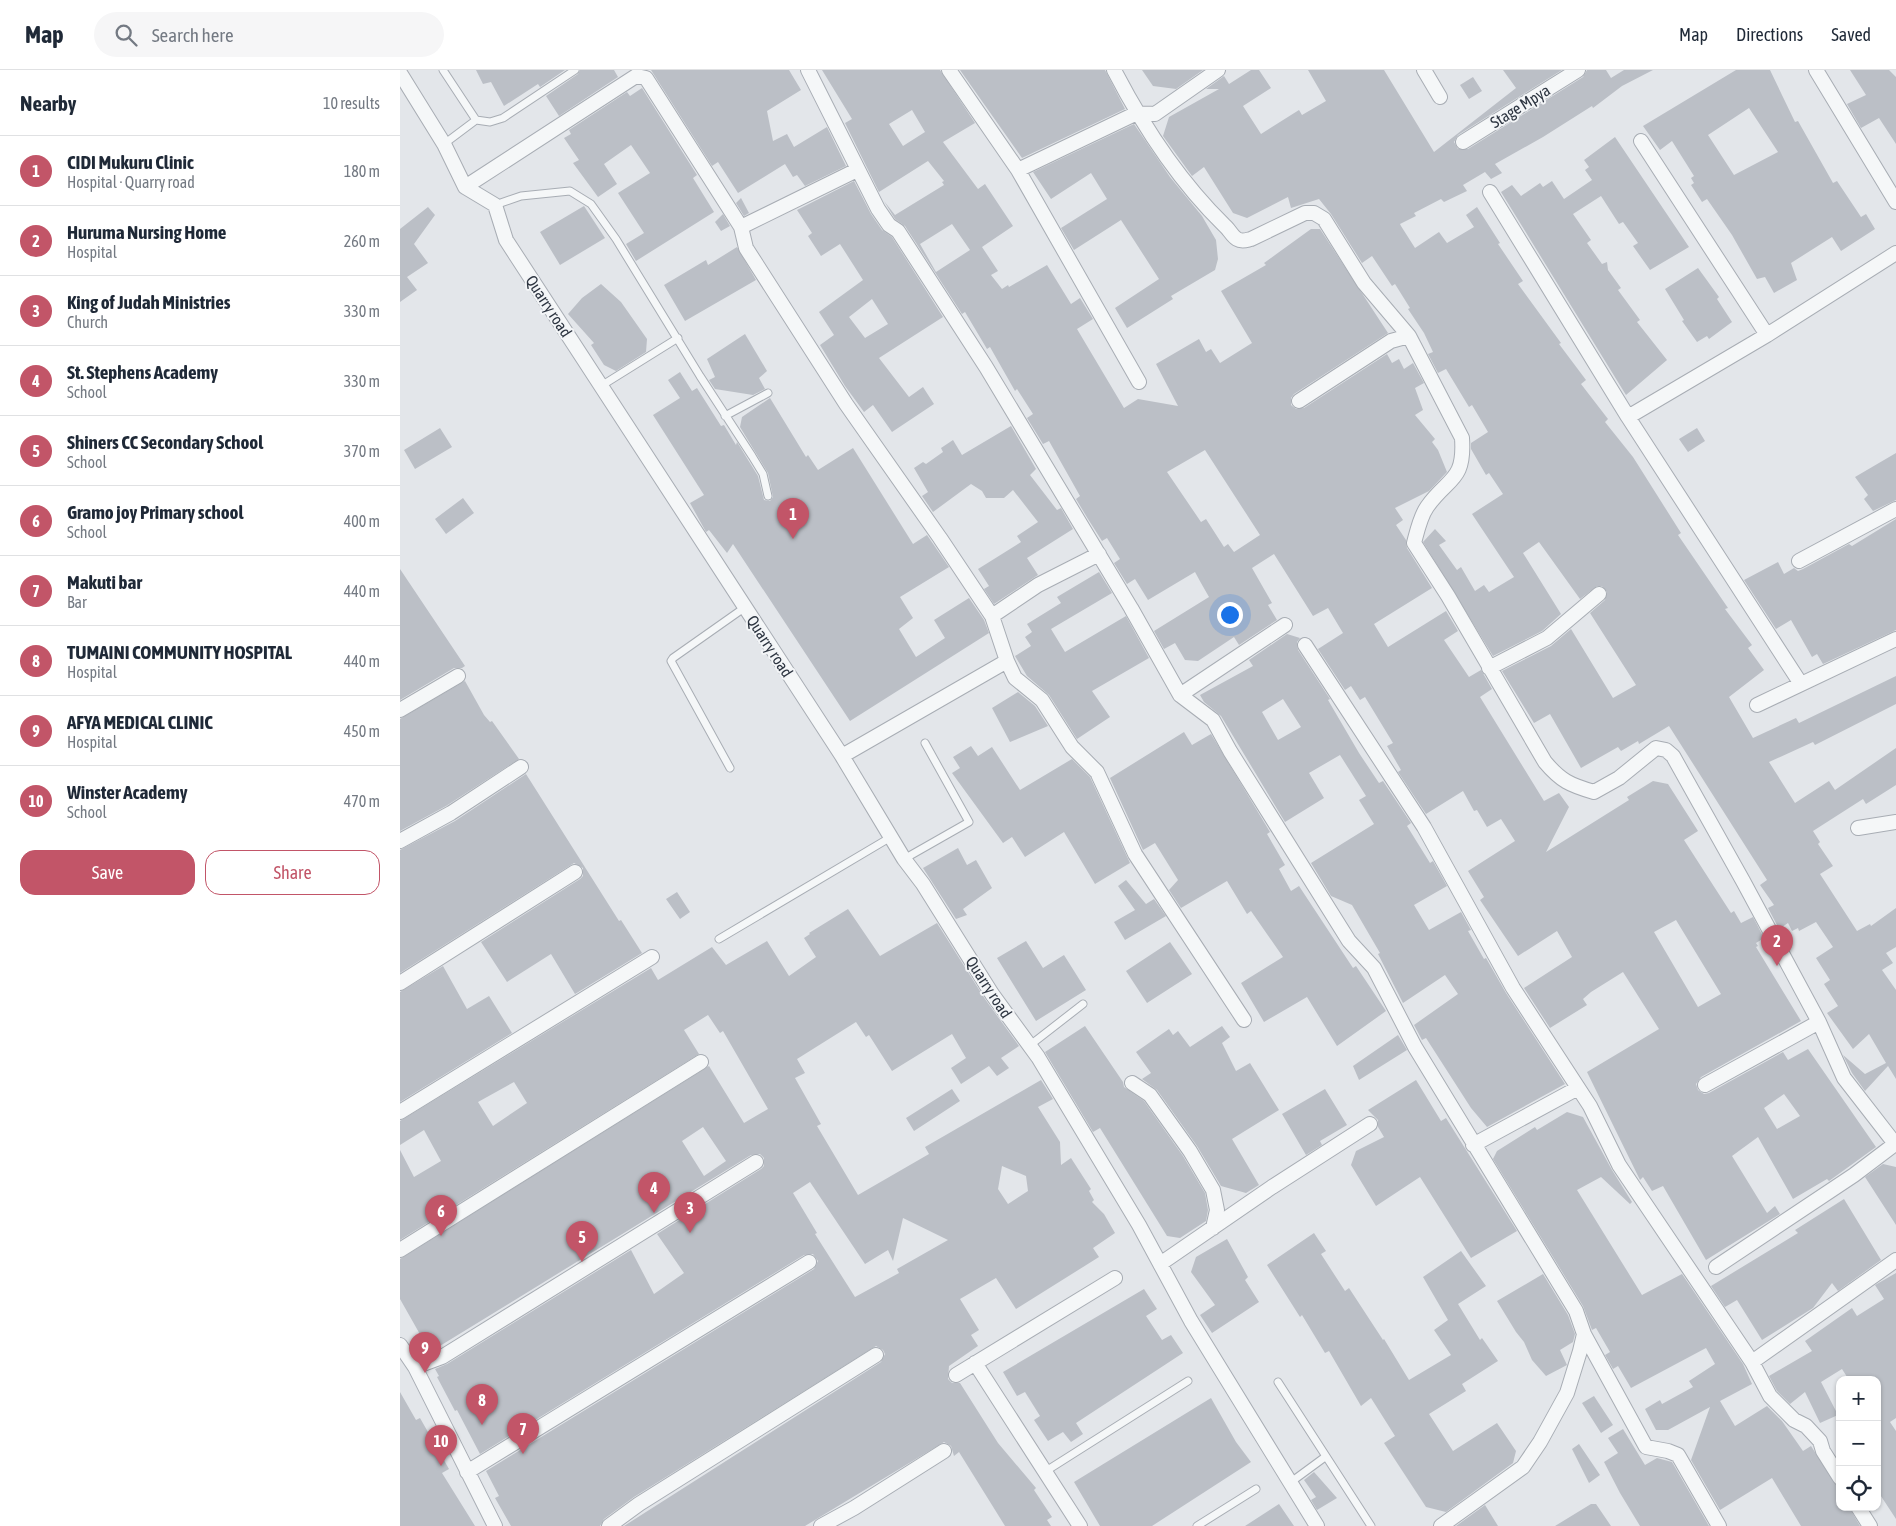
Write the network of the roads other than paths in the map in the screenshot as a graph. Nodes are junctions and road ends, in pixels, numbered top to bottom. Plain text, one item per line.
1 (444, 70) edge
2 (575, 70) edge
3 (808, 70) edge
4 (949, 70) edge
5 (1114, 70) edge
6 (1218, 70) edge
7 (1424, 70) edge
8 (1578, 70) edge
9 (1816, 70) edge
10 (400, 73) edge
11 (1440, 97) dead end
12 (1137, 113) junction
13 (476, 120) junction
14 (1641, 141) dead end
15 (1462, 142) dead end
16 (444, 144) junction
17 (857, 170) junction
18 (1018, 170) junction
19 (465, 187) junction
20 (1490, 192) dead end
21 (1896, 202) edge
22 (496, 205) junction
23 (742, 227) junction
24 (1896, 253) edge
25 (1767, 335) junction
26 (1410, 336) junction
27 (678, 338) junction
28 (1139, 382) dead end
29 (601, 386) junction
30 (768, 393) dead end
31 (1299, 401) dead end
32 (725, 416) junction
33 (1628, 417) junction
34 (768, 496) dead end
35 (1896, 509) edge
36 (1099, 554) junction
37 (1799, 561) dead end
38 (1598, 594) dead end
39 (744, 608) junction
40 (992, 616) junction
41 (1285, 625) dead end
42 (1896, 639) edge
43 (1305, 645) dead end
44 (1006, 661) junction
45 (1489, 668) junction
46 (458, 676) dead end
47 (1801, 684) junction
48 (1180, 695) junction
49 (1757, 705) dead end
50 (400, 710) edge
51 (925, 743) dead end
52 (842, 756) junction
53 (521, 767) dead end
54 (730, 768) dead end
55 (1896, 822) edge
56 (1858, 828) dead end
57 (891, 837) junction
58 (400, 841) edge
59 (904, 858) junction
60 (575, 872) dead end
61 (719, 939) dead end
62 (652, 957) dead end
63 (400, 983) edge
64 (1082, 1004) dead end
65 (1244, 1020) dead end
66 (1819, 1022) junction
67 (1029, 1046) junction
68 (701, 1062) dead end
69 (1132, 1083) dead end
70 (1706, 1085) dead end
71 (1578, 1088) junction
72 (400, 1112) edge
73 (1370, 1124) dead end
74 (1473, 1145) junction
75 (1896, 1145) edge
76 (756, 1162) dead end
77 (1213, 1228) junction
78 (400, 1250) edge
79 (1896, 1260) edge
80 (809, 1262) dead end
81 (1160, 1264) junction
82 (1716, 1267) dead end
83 (1115, 1278) dead end
84 (1584, 1334) junction
85 (400, 1345) edge
86 (876, 1355) dead end
87 (1752, 1362) junction
88 (975, 1363) junction
89 (415, 1366) junction
90 (956, 1374) dead end
91 (1188, 1381) dead end
92 (1278, 1382) dead end
93 (944, 1451) dead end
94 (1325, 1457) junction
95 (1046, 1471) junction
96 (467, 1472) junction
97 (1836, 1472) edge
98 (1291, 1482) junction
99 (1256, 1489) dead end
100 (1861, 1511) edge
101 (495, 1526) edge
102 (609, 1526) edge
103 (821, 1526) edge
104 (1080, 1526) edge
105 (1197, 1526) edge
106 (1317, 1526) edge
107 (1371, 1526) edge
108 (1441, 1526) edge
109 (1719, 1526) edge
110 (1870, 1526) edge

1 - 13 lane
2 - 13 lane
3 - 17 street
4 - 18 street
5 - 12 street
6 - 12 street
7 - 11 street
8 - 15 street, Stage Mpya
9 - 21 street
10 - 16 street
12 - 18 street
12 - 26 street
13 - 16 lane
14 - 25 street
16 - 19 street
17 - 23 street
17 - 36 street
18 - 28 street
19 - 22 street
19 - 23 street
20 - 33 street
22 - 27 lane
22 - 29 street, Quarry road
23 - 40 street
24 - 25 street
25 - 33 street
26 - 31 street
26 - 45 street
27 - 29 lane
27 - 32 lane
29 - 39 street, Quarry road
30 - 32 lane
32 - 34 lane
33 - 47 street
35 - 37 street
36 - 40 street
36 - 48 street
38 - 45 street
39 - 52 street, Quarry road
39 - 54 lane
40 - 44 street
41 - 48 street
42 - 47 street
43 - 71 street
44 - 52 street
44 - 65 street
45 - 66 street
46 - 50 street
47 - 49 street
48 - 74 street
51 - 59 lane
52 - 57 street, Quarry road
53 - 58 street
55 - 56 street
57 - 59 street, Quarry road
57 - 61 lane
59 - 67 street, Quarry road
60 - 63 street
62 - 72 street
64 - 67 lane
66 - 70 street
66 - 75 street
67 - 81 street, Quarry road
68 - 78 street
69 - 77 street
71 - 74 street
71 - 87 street
73 - 77 street
74 - 84 street
75 - 82 street
76 - 89 street
77 - 81 street
79 - 87 street
80 - 96 street
81 - 98 street, Quarry road
83 - 88 street
84 - 108 street
84 - 109 street
85 - 89 street
86 - 102 street
87 - 97 street
88 - 90 street
88 - 95 street
89 - 96 street
91 - 95 lane
92 - 94 lane
93 - 103 street
94 - 98 lane
94 - 107 lane
95 - 104 street
96 - 101 street
98 - 106 street, Quarry road
99 - 105 lane
100 - 110 street

